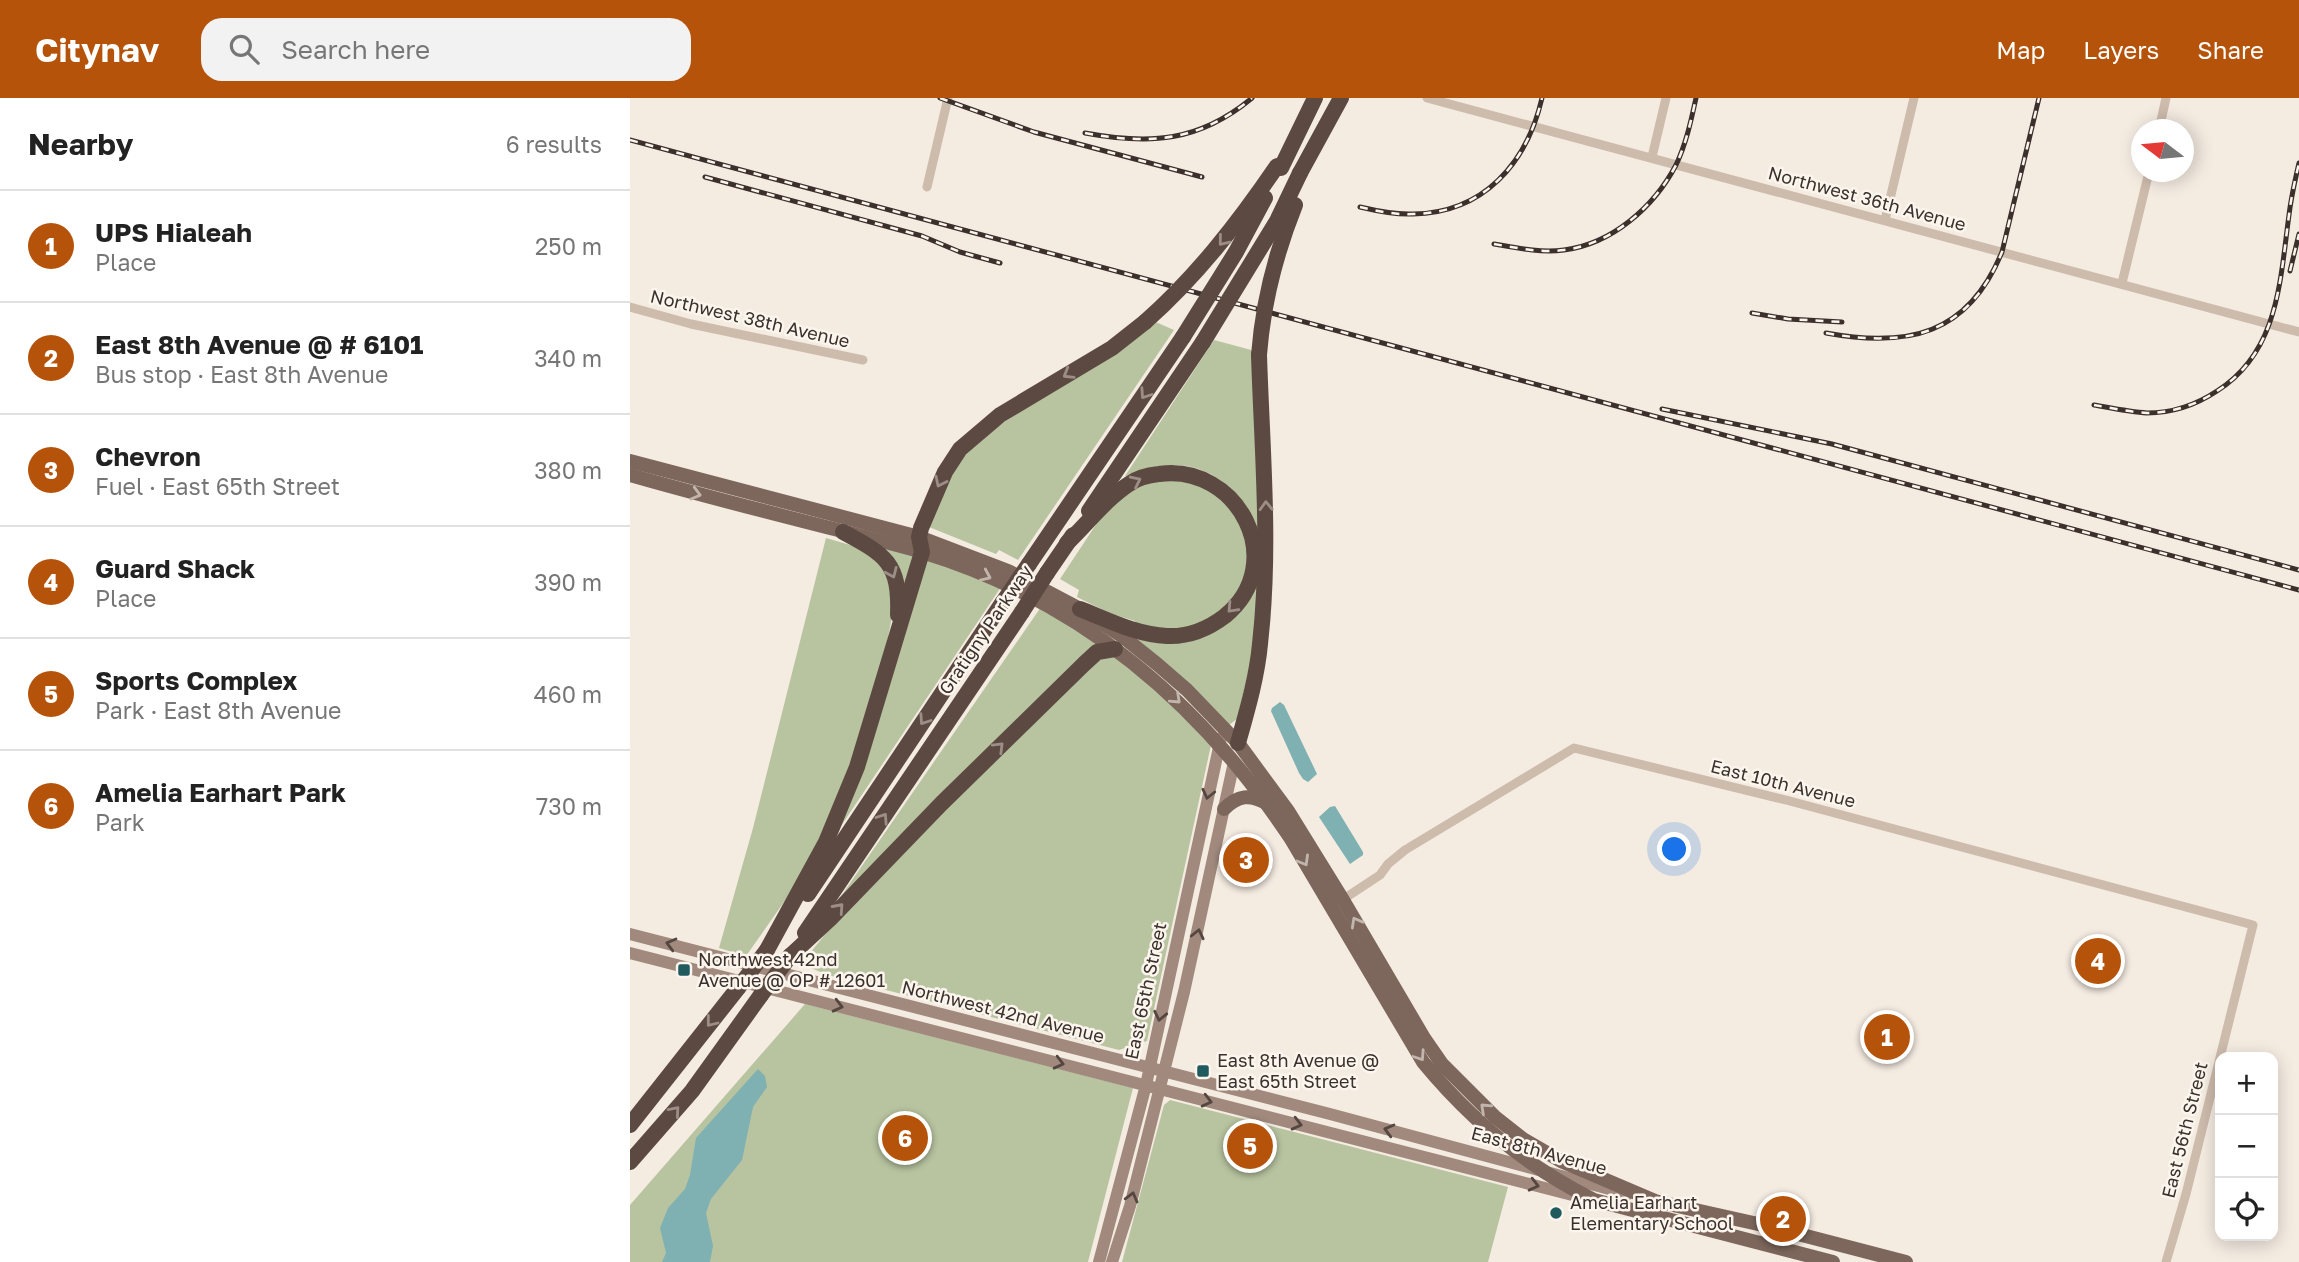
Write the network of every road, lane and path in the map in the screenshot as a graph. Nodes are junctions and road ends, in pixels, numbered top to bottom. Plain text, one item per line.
1 (948, 98) edge
2 (1315, 98) edge
3 (1341, 98) edge
4 (1427, 98) edge
5 (1666, 98) edge
6 (1914, 98) edge
7 (2166, 98) edge
8 (2161, 119) edge
9 (1652, 157) junction
10 (1279, 167) junction
11 (1304, 174) junction
12 (2147, 182) edge
13 (927, 187) dead end
14 (1885, 220) junction
15 (2122, 284) junction
16 (630, 307) edge
17 (2299, 332) edge
18 (863, 360) dead end
19 (630, 461) edge
20 (630, 475) edge
21 (843, 531) junction
22 (1068, 543) junction
23 (921, 544) junction
24 (1080, 609) junction
25 (897, 637) junction
26 (1115, 649) junction
27 (1223, 727) junction
28 (1238, 743) junction
29 (1220, 744) junction
30 (1234, 762) junction
31 (1267, 803) junction
32 (1224, 809) junction
33 (1337, 903) junction
34 (2253, 925) joint
35 (630, 934) edge
36 (767, 950) junction
37 (630, 953) edge
38 (790, 956) junction
39 (1149, 1068) junction
40 (1165, 1072) junction
41 (1146, 1085) junction
42 (1160, 1089) junction
43 (1330, 1114) junction
44 (630, 1125) edge
45 (1325, 1131) junction
46 (630, 1162) edge
47 (1550, 1175) junction
48 (1594, 1200) junction
49 (1655, 1201) junction
50 (1704, 1212) junction
51 (1700, 1227) junction
52 (1867, 1257) edge
53 (1099, 1262) edge
54 (1112, 1262) edge
55 (1833, 1262) edge
56 (1906, 1262) edge
57 (2166, 1262) edge

1 - 13 street
2 - 10 highway
3 - 11 highway, Gratigny Parkway
4 - 9 street, Northwest 36th Avenue
5 - 9 street
6 - 14 street
7 - 8 street
9 - 14 street, Northwest 36th Avenue
10 -> 23 highway, bridge
10 -> 36 highway, Gratigny Parkway, bridge
11 - 22 highway, Gratigny Parkway, bridge
28 -> 11 highway, bridge
12 - 15 street
14 - 15 street, Northwest 36th Avenue
15 - 17 street, Northwest 36th Avenue
16 - 18 street, Northwest 38th Avenue
19 - 23 main road
20 -> 21 main road
21 - 23 main road
21 -> 25 highway
22 -> 24 highway
38 -> 22 highway, Gratigny Parkway, bridge
23 - 24 main road
23 - 25 highway
23 -> 26 main road
24 - 27 main road
25 - 36 highway
26 -> 29 main road
38 -> 26 highway
27 - 28 main road
27 - 29 main road, East 65th Street
28 - 30 main road, East 65th Street
28 - 33 main road
29 - 30 main road
29 -> 39 main road, East 65th Street
30 - 31 main road
30 - 32 main road, East 65th Street
31 - 32 main road
31 -> 33 main road
40 -> 32 main road, East 65th Street
33 - 34 street, East 10th Avenue
33 -> 47 main road
49 -> 33 main road
34 - 57 street, East 56th Street
39 -> 35 main road, Northwest 42nd Avenue
36 -> 44 highway, Gratigny Parkway, bridge
37 -> 41 main road, Northwest 42nd Avenue
46 -> 38 highway, Gratigny Parkway, bridge
39 - 40 main road, Northwest 42nd Avenue
39 - 41 main road, East 65th Street
40 - 42 main road, East 65th Street
40 - 43 main road, East 8th Avenue
41 - 42 main road, East 8th Avenue
41 - 53 main road, East 65th Street
42 -> 45 main road, East 8th Avenue
54 -> 42 main road, East 65th Street
43 - 45 main road
47 -> 43 main road, East 8th Avenue
45 -> 48 main road, East 8th Avenue
47 - 48 main road
47 - 49 main road, East 8th Avenue
48 - 51 main road, East 8th Avenue
49 - 50 main road, East 8th Avenue
50 - 51 main road
50 - 52 main road, East 8th Avenue
51 - 55 main road, East 8th Avenue
52 - 56 main road, East 8th Avenue

